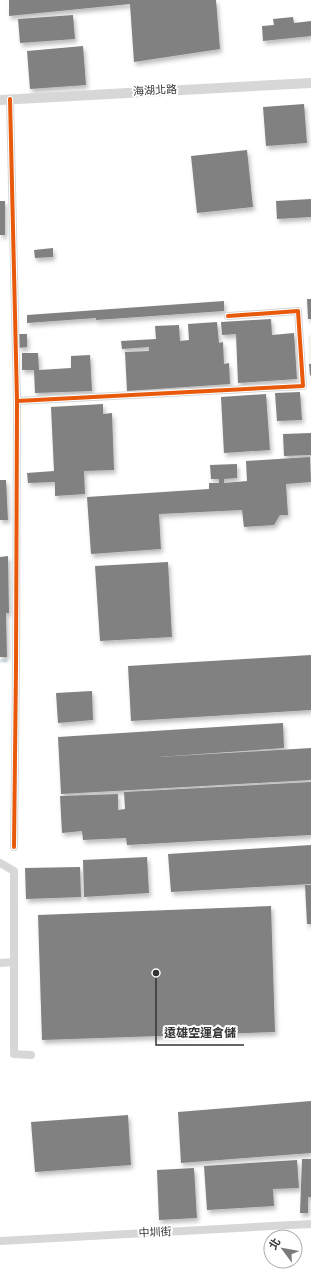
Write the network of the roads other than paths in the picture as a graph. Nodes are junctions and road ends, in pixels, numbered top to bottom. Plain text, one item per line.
1 (311, 83) edge
2 (5, 99) edge
3 (228, 316) dead end
4 (17, 401) junction
5 (14, 847) dead end
6 (0, 863) edge
7 (14, 962) junction
8 (0, 963) edge
9 (31, 1054) dead end
10 (311, 1224) edge
11 (0, 1241) edge

1 - 2 street, 海湖北路
2 - 4 street
3 - 4 street
4 - 5 street
6 - 7 street
7 - 8 street
7 - 9 street
10 - 11 street, 中圳街

